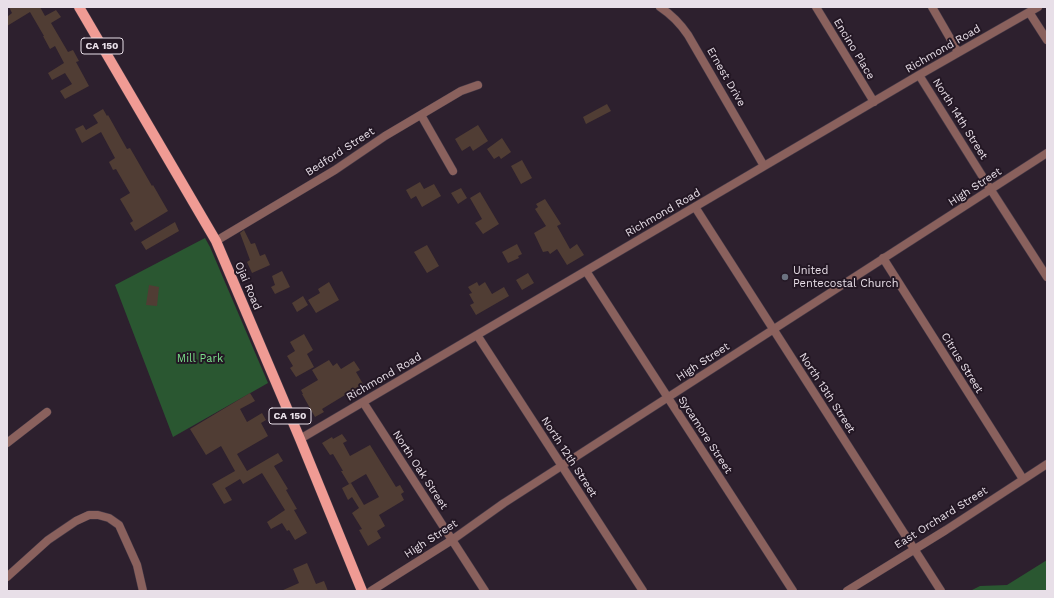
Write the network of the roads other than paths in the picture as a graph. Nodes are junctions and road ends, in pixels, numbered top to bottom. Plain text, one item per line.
1 (79, 7) edge
2 (660, 7) edge
3 (816, 7) edge
4 (932, 7) edge
5 (1038, 7) edge
6 (1030, 12) junction
7 (1047, 40) edge
8 (958, 52) junction
9 (919, 75) junction
10 (478, 85) dead end
11 (874, 102) junction
12 (421, 116) junction
13 (1047, 153) edge
14 (764, 166) junction
15 (453, 171) dead end
16 (991, 190) junction
17 (695, 207) junction
18 (216, 241) junction
19 (883, 258) junction
20 (586, 271) junction
21 (1047, 277) edge
22 (773, 330) junction
23 (477, 335) junction
24 (668, 398) junction
25 (363, 402) junction
26 (47, 412) dead end
27 (300, 439) junction
28 (7, 443) edge
29 (1047, 464) edge
30 (562, 466) junction
31 (1023, 480) junction
32 (452, 540) junction
33 (914, 548) junction
34 (7, 577) edge
35 (143, 591) edge
36 (362, 591) edge
37 (371, 591) edge
38 (485, 591) edge
39 (642, 591) edge
40 (793, 591) edge
41 (847, 591) edge
42 (941, 591) edge

1 - 18 main road, Ojai Road / CA 150
2 - 14 street, Ernest Drive
3 - 11 street, Encino Place
4 - 8 street
5 - 6 street, Richmond Road
6 - 7 street
6 - 8 street, Richmond Road
8 - 9 street, Richmond Road
9 - 11 street, Richmond Road
9 - 16 street, North 14th Street
10 - 12 street, Bedford Street
11 - 14 street, Richmond Road
12 - 15 street
12 - 18 street, Bedford Street
13 - 16 street, High Street
14 - 17 street, Richmond Road
16 - 19 street, High Street
16 - 21 street, North 14th Street
17 - 20 street, Richmond Road
17 - 22 street, North 13th Street
18 - 27 main road, Ojai Road / CA 150
19 - 22 street, High Street
19 - 31 street, Citrus Street
20 - 23 street, Richmond Road
20 - 24 street, Sycamore Street
22 - 24 street, High Street
22 - 33 street, North 13th Street
23 - 25 street, Richmond Road
23 - 30 street, North 12th Street
24 - 30 street, High Street
24 - 40 street, Sycamore Street
25 - 27 street, Richmond Road
25 - 32 street, North Oak Street
26 - 28 street
27 - 36 main road, Ojai Road / CA 150
29 - 31 street, East Orchard Street
30 - 32 street, High Street
30 - 39 street, North 12th Street
31 - 33 street, East Orchard Street
32 - 37 street, High Street
32 - 38 street, North Oak Street
33 - 41 street, East Orchard Street
33 - 42 street, North 13th Street
34 - 35 street

